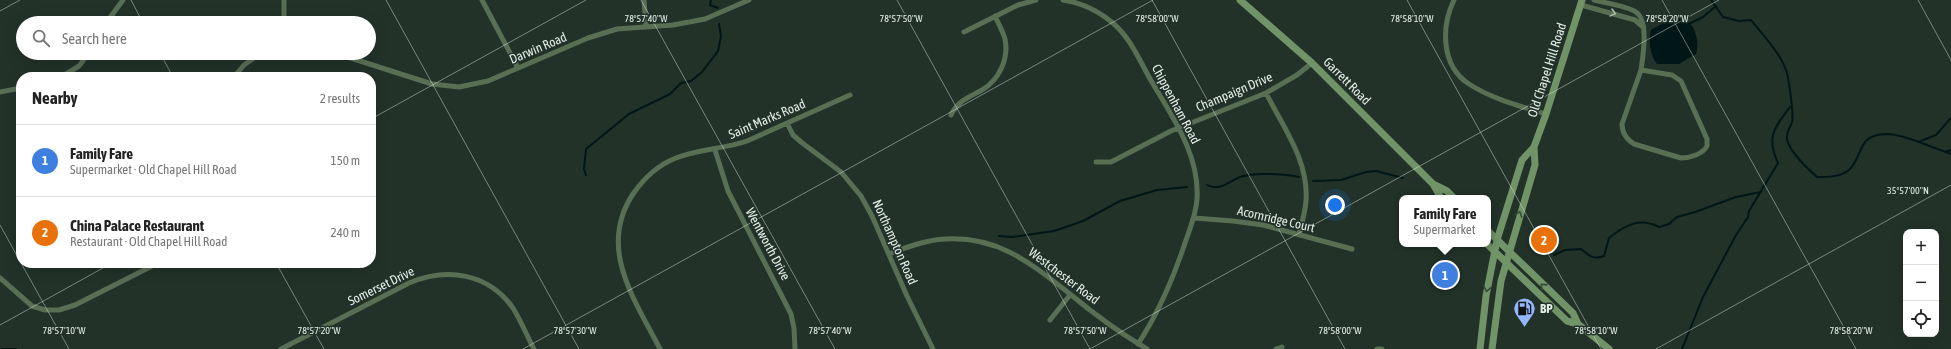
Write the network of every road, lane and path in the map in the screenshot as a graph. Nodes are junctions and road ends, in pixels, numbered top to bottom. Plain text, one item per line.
1 (123, 0) edge
2 (284, 0) edge
3 (482, 0) edge
4 (644, 0) edge
5 (749, 0) edge
6 (1036, 0) edge
7 (1063, 0) edge
8 (1240, 0) edge
9 (1454, 0) edge
10 (1594, 0) edge
11 (1582, 3) edge
12 (111, 16) edge
13 (284, 16) edge
14 (995, 16) junction
15 (646, 26) junction
16 (1643, 27) junction
17 (964, 32) dead end
18 (84, 60) edge
19 (250, 60) edge
20 (357, 60) edge
21 (1312, 63) junction
22 (518, 68) junction
23 (1641, 70) junction
24 (69, 72) edge
25 (239, 72) edge
26 (16, 89) edge
27 (0, 92) edge
28 (1266, 93) junction
29 (850, 95) dead end
30 (951, 114) dead end
31 (1546, 114) junction
32 (787, 123) junction
33 (1178, 128) junction
34 (1534, 147) junction
35 (714, 150) junction
36 (1096, 162) dead end
37 (1432, 184) junction
38 (1439, 195) edge
39 (1451, 195) edge
40 (1194, 218) junction
41 (1299, 234) junction
42 (1491, 234) edge
43 (1497, 240) junction
44 (1490, 247) edge
45 (1352, 250) dead end
46 (1494, 251) junction
47 (1509, 252) junction
48 (889, 254) junction
49 (1506, 263) junction
50 (148, 268) edge
51 (0, 278) edge
52 (1070, 295) junction
53 (1050, 320) dead end
54 (1578, 324) junction
55 (1138, 344) junction
56 (1282, 347) dead end
57 (281, 349) edge
58 (534, 349) edge
59 (660, 349) edge
60 (794, 349) edge
61 (933, 349) edge
62 (1147, 349) edge
63 (1276, 349) edge
64 (1376, 349) edge
65 (1382, 349) edge
66 (1480, 349) edge
67 (1492, 349) edge
68 (1609, 349) edge

1 - 12 street
2 - 13 street
3 - 22 street
4 - 15 street
5 - 15 street, Darwin Road
6 - 14 street
7 - 33 street, Chippenham Road
8 - 21 street, Garrett Road
9 - 31 street
10 - 16 street
11 -> 16 street
11 - 31 street, Old Chapel Hill Road
14 - 17 street
14 - 30 street
15 - 22 street, Darwin Road
16 - 23 street
18 - 24 street
19 - 25 street
20 - 22 street, Darwin Road
21 - 28 street, Champaign Drive
21 - 37 street, Garrett Road
23 - 23 street
26 - 27 street
28 - 33 street, Champaign Drive
28 - 41 street
29 - 32 street, Saint Marks Road
31 - 34 street, Old Chapel Hill Road
32 - 35 street, Saint Marks Road
32 - 48 street, Northampton Road
33 - 36 street, Champaign Drive
33 - 40 street, Chippenham Road
34 - 43 street, Old Chapel Hill Road
47 -> 34 street, Old Chapel Hill Road
35 - 59 street, Saint Marks Road
35 - 60 street, Wentworth Drive
37 - 38 street, Garrett Road
37 - 39 street, Garrett Road
40 - 41 street, Acornridge Court
40 - 55 street, Chippenham Road
41 - 45 street, Acornridge Court
42 - 43 street
43 - 46 street, Old Chapel Hill Road
43 - 47 street
44 - 46 street
46 - 49 street
46 -> 66 street, Old Chapel Hill Road
47 - 49 street, Old Chapel Hill Road
54 -> 47 street
48 - 52 street, Westchester Road
48 - 61 street, Northampton Road
49 - 54 street
49 - 67 street, Old Chapel Hill Road
50 - 51 street
52 - 53 street
52 - 55 street, Westchester Road
54 - 68 street
55 - 62 street, Westchester Road
56 - 63 street
57 - 58 street, Somerset Drive
64 - 65 street

